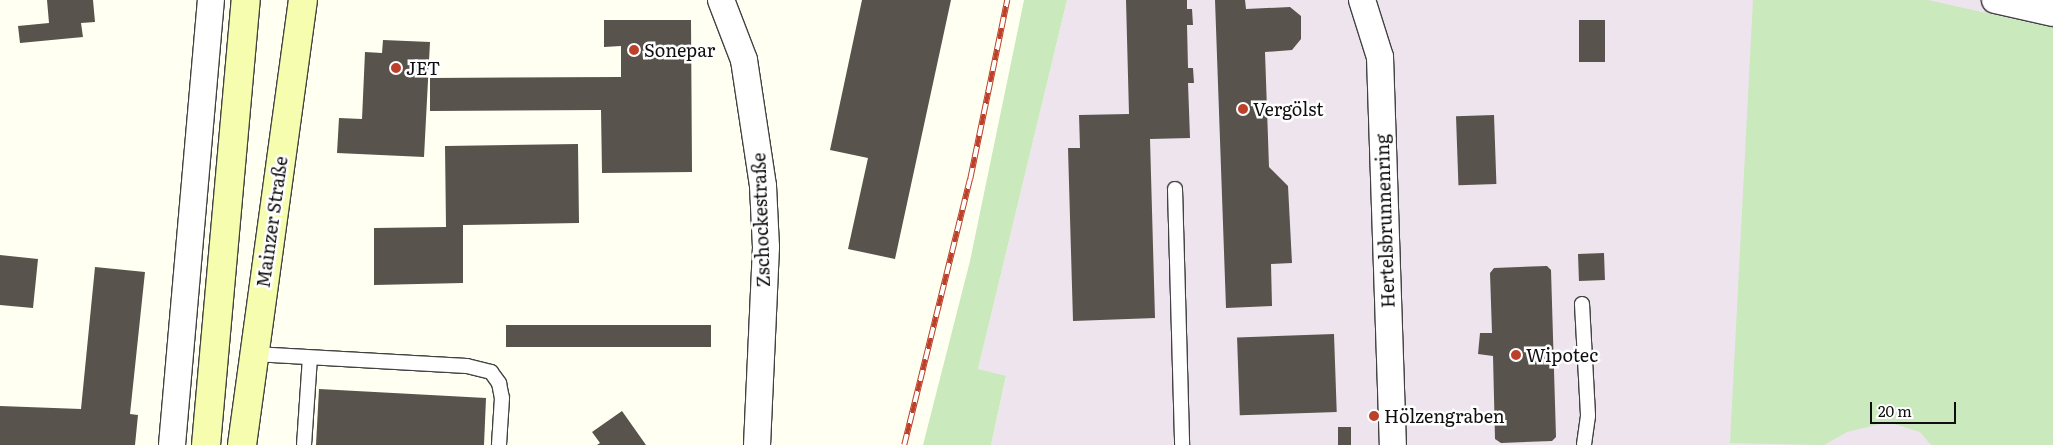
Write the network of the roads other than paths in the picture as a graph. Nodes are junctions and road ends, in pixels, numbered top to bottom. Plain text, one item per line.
1 (211, 0) edge
2 (246, 0) edge
3 (303, 0) edge
4 (721, 0) edge
5 (1362, 0) edge
6 (1995, 0) edge
7 (2053, 13) edge
8 (1175, 190) dead end
9 (1582, 304) dead end
10 (254, 354) junction
11 (310, 358) junction
12 (172, 445) edge
13 (206, 445) edge
14 (242, 445) edge
15 (304, 445) edge
16 (499, 445) edge
17 (757, 445) edge
18 (1182, 445) edge
19 (1393, 445) edge
20 (1584, 445) edge

1 - 12 street
2 - 13 main road
3 - 10 main road, Mainzer Straße
4 - 17 street, Zschockestraße
5 - 19 street, Hertelsbrunnenring
6 - 7 street
8 - 18 lane
9 - 20 lane
10 - 11 lane
10 - 14 main road, Mainzer Straße
11 - 15 lane
11 - 16 lane

